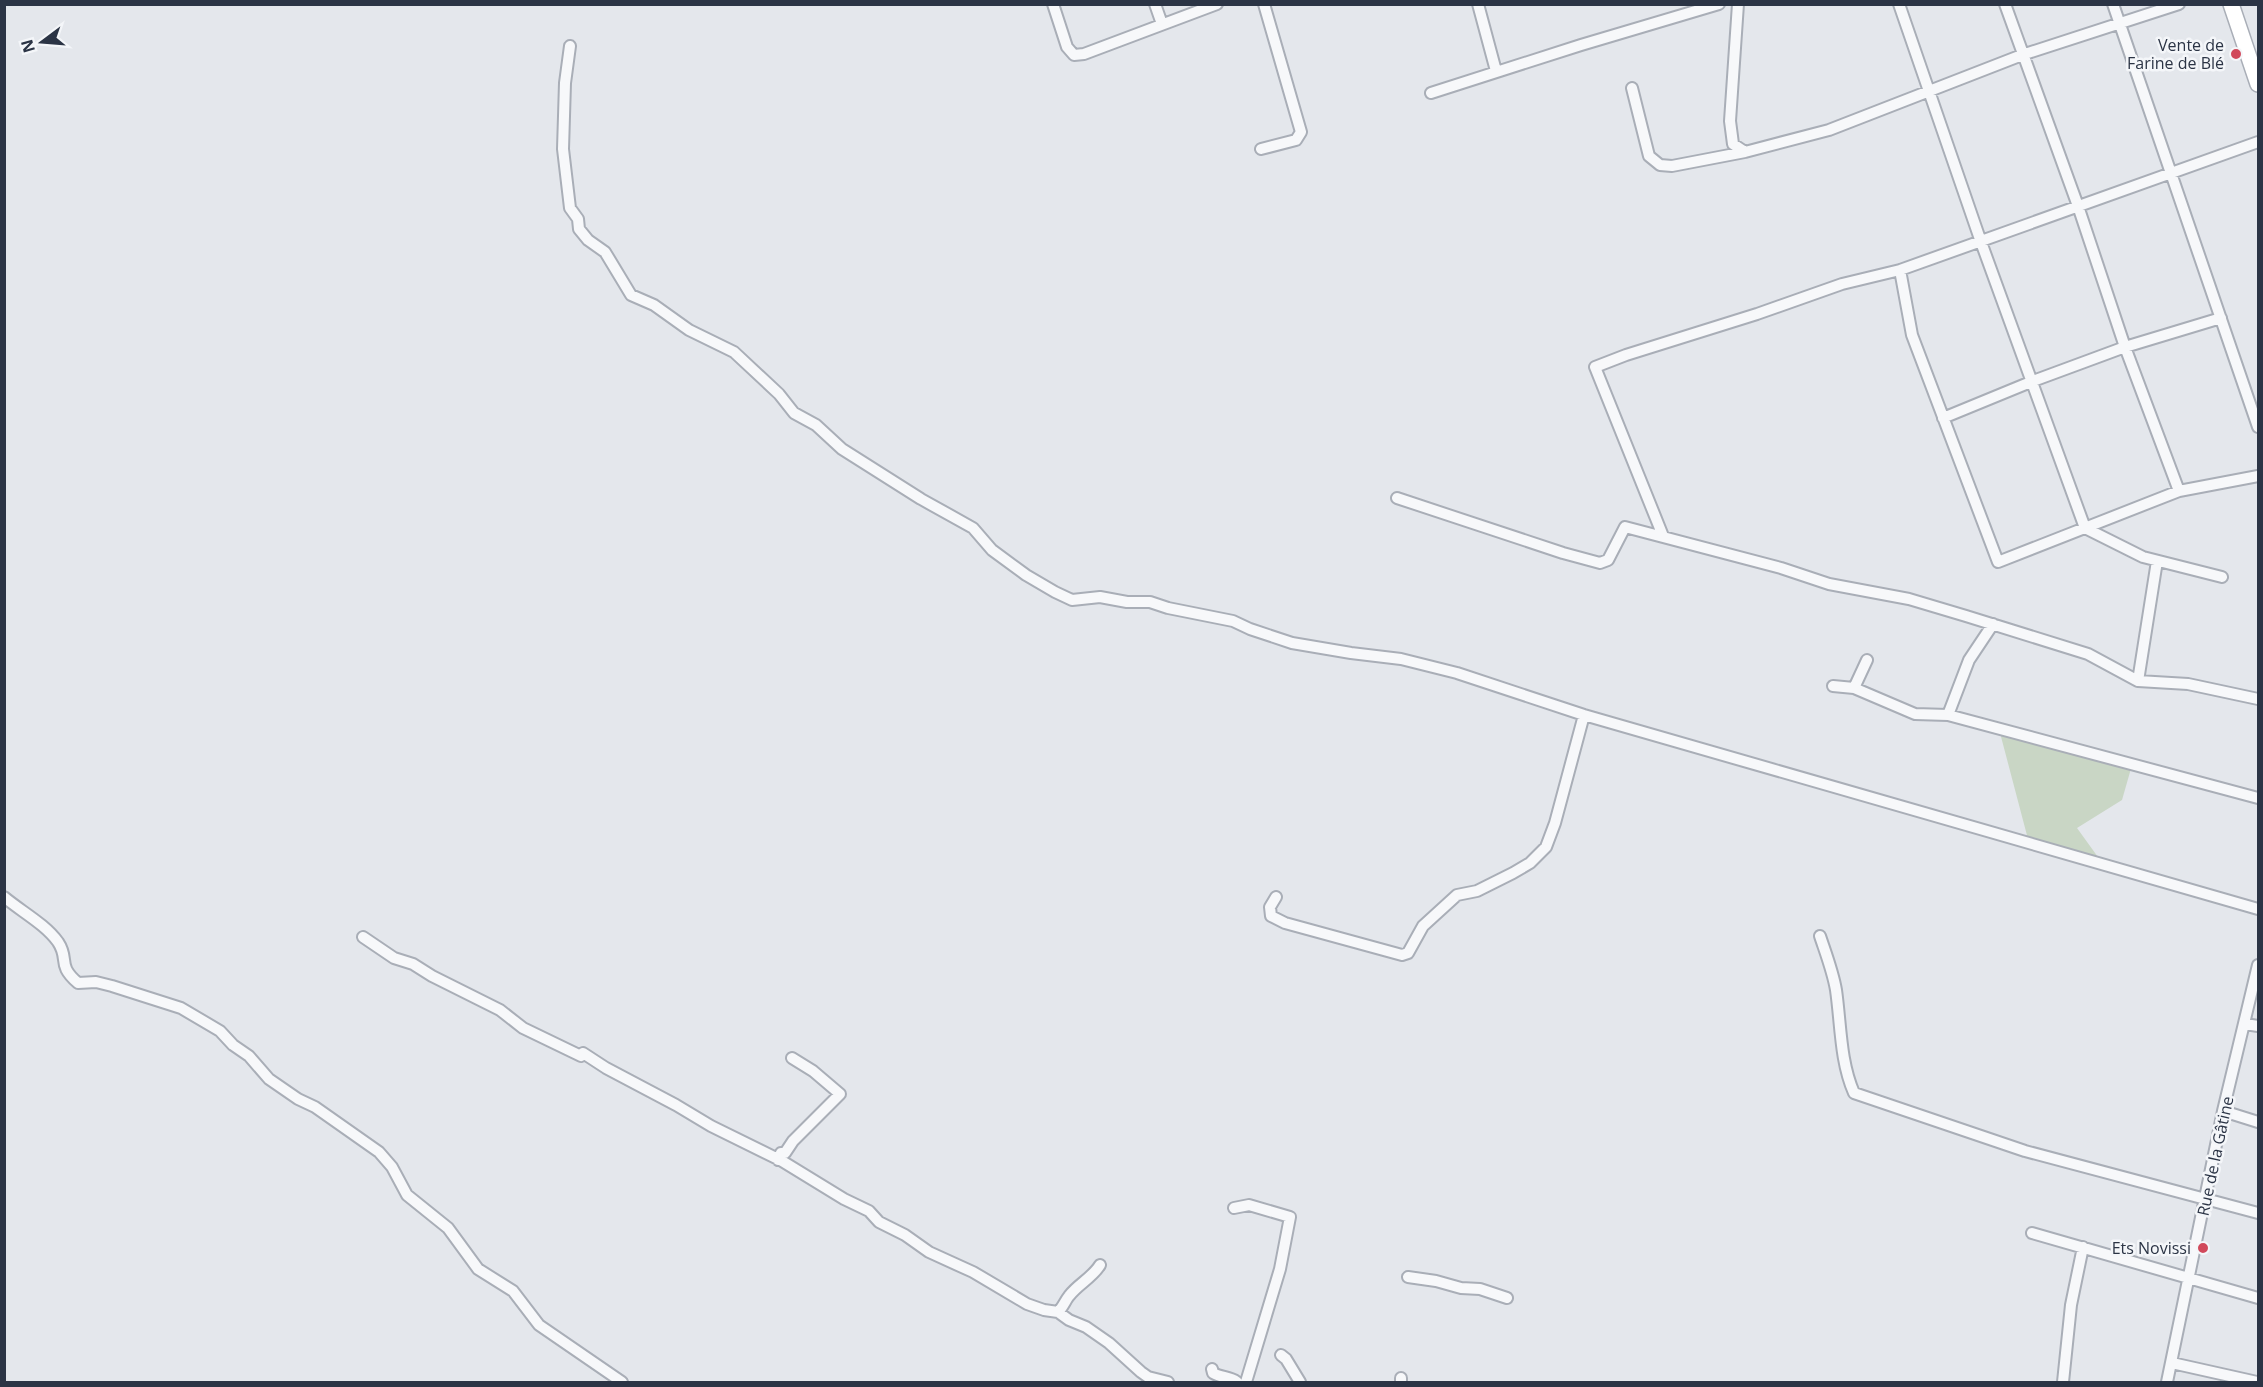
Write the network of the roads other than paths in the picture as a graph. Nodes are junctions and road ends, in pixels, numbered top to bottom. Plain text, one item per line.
1 (1053, 4) edge
2 (1155, 4) edge
3 (1217, 4) edge
4 (1264, 4) edge
5 (1478, 4) edge
6 (1719, 4) edge
7 (1738, 4) edge
8 (1899, 4) edge
9 (2005, 4) edge
10 (2113, 4) edge
11 (2180, 4) edge
12 (2231, 4) edge
13 (2119, 23) junction
14 (1162, 24) junction
15 (570, 46) dead end
16 (2022, 55) junction
17 (1496, 72) junction
18 (2259, 84) edge
19 (1632, 88) dead end
20 (1929, 90) junction
21 (1431, 93) dead end
22 (2259, 142) edge
23 (1261, 149) dead end
24 (1745, 152) junction
25 (2171, 173) junction
26 (2078, 206) junction
27 (1982, 242) junction
28 (1900, 270) junction
29 (2221, 318) junction
30 (2125, 347) junction
31 (2033, 381) junction
32 (1943, 418) junction
33 (2259, 427) edge
34 (2259, 476) edge
35 (2179, 491) junction
36 (1397, 498) dead end
37 (2085, 528) junction
38 (1663, 536) junction
39 (2157, 561) junction
40 (2222, 577) dead end
41 (1993, 624) junction
42 (1868, 660) dead end
43 (2138, 681) junction
44 (1833, 686) dead end
45 (1854, 688) junction
46 (2259, 699) edge
47 (1584, 715) junction
48 (1948, 715) junction
49 (2259, 798) edge
50 (4, 897) edge
51 (1276, 897) dead end
52 (2259, 909) edge
53 (1820, 936) dead end
54 (363, 937) dead end
55 (2259, 965) edge
56 (2245, 1024) junction
57 (2259, 1026) edge
58 (792, 1058) dead end
59 (2223, 1111) junction
60 (2259, 1122) edge
61 (778, 1160) junction
62 (2205, 1198) junction
63 (1234, 1208) dead end
64 (2259, 1213) edge
65 (2032, 1233) dead end
66 (2083, 1247) junction
67 (1100, 1265) dead end
68 (1408, 1277) dead end
69 (2189, 1278) junction
70 (1507, 1298) dead end
71 (2259, 1298) edge
72 (1058, 1312) junction
73 (1281, 1355) dead end
74 (2172, 1363) junction
75 (1212, 1369) dead end
76 (1145, 1380) edge
77 (622, 1383) edge
78 (1168, 1383) edge
79 (1237, 1383) edge
80 (1246, 1383) edge
81 (1300, 1383) edge
82 (2063, 1383) edge
83 (2167, 1383) edge
84 (2257, 1383) edge

1 - 14 street
2 - 14 street
3 - 14 street
4 - 23 street
5 - 17 street
6 - 17 street
7 - 24 street
8 - 20 street
9 - 16 street
10 - 13 street
11 - 13 street
12 - 18 main road
13 - 16 street
13 - 25 street
15 - 47 street
16 - 20 street
16 - 26 street
17 - 21 street
19 - 24 street
20 - 24 street
20 - 27 street
22 - 25 street
25 - 26 street
25 - 29 street
26 - 27 street
26 - 30 street
27 - 28 street
27 - 31 street
28 - 32 street
28 - 38 street
29 - 30 street
29 - 33 street
30 - 31 street
30 - 35 street
31 - 32 street
31 - 37 street
32 - 37 street
34 - 35 street
35 - 37 street
36 - 38 street
37 - 39 street
38 - 41 street
39 - 40 street
39 - 43 street
41 - 43 street
41 - 48 street
42 - 45 street
43 - 46 street
44 - 45 street
45 - 48 street
47 - 51 street
47 - 52 street
48 - 49 street
50 - 77 street
53 - 62 street
54 - 61 street
55 - 56 street, Rue de la Gâtine
56 - 57 street
56 - 59 street, Rue de la Gâtine
58 - 61 street
59 - 60 street
59 - 62 street, Rue de la Gâtine
61 - 72 street
62 - 64 street
62 - 69 street, Rue de la Gâtine
63 - 80 street
65 - 66 street
66 - 69 street
66 - 82 street
67 - 72 street
68 - 70 street
69 - 71 street
69 - 74 street, Rue de la Gâtine
72 - 76 street
73 - 81 street
74 - 83 street, Rue de la Gâtine
74 - 84 street
75 - 79 street
76 - 78 street

